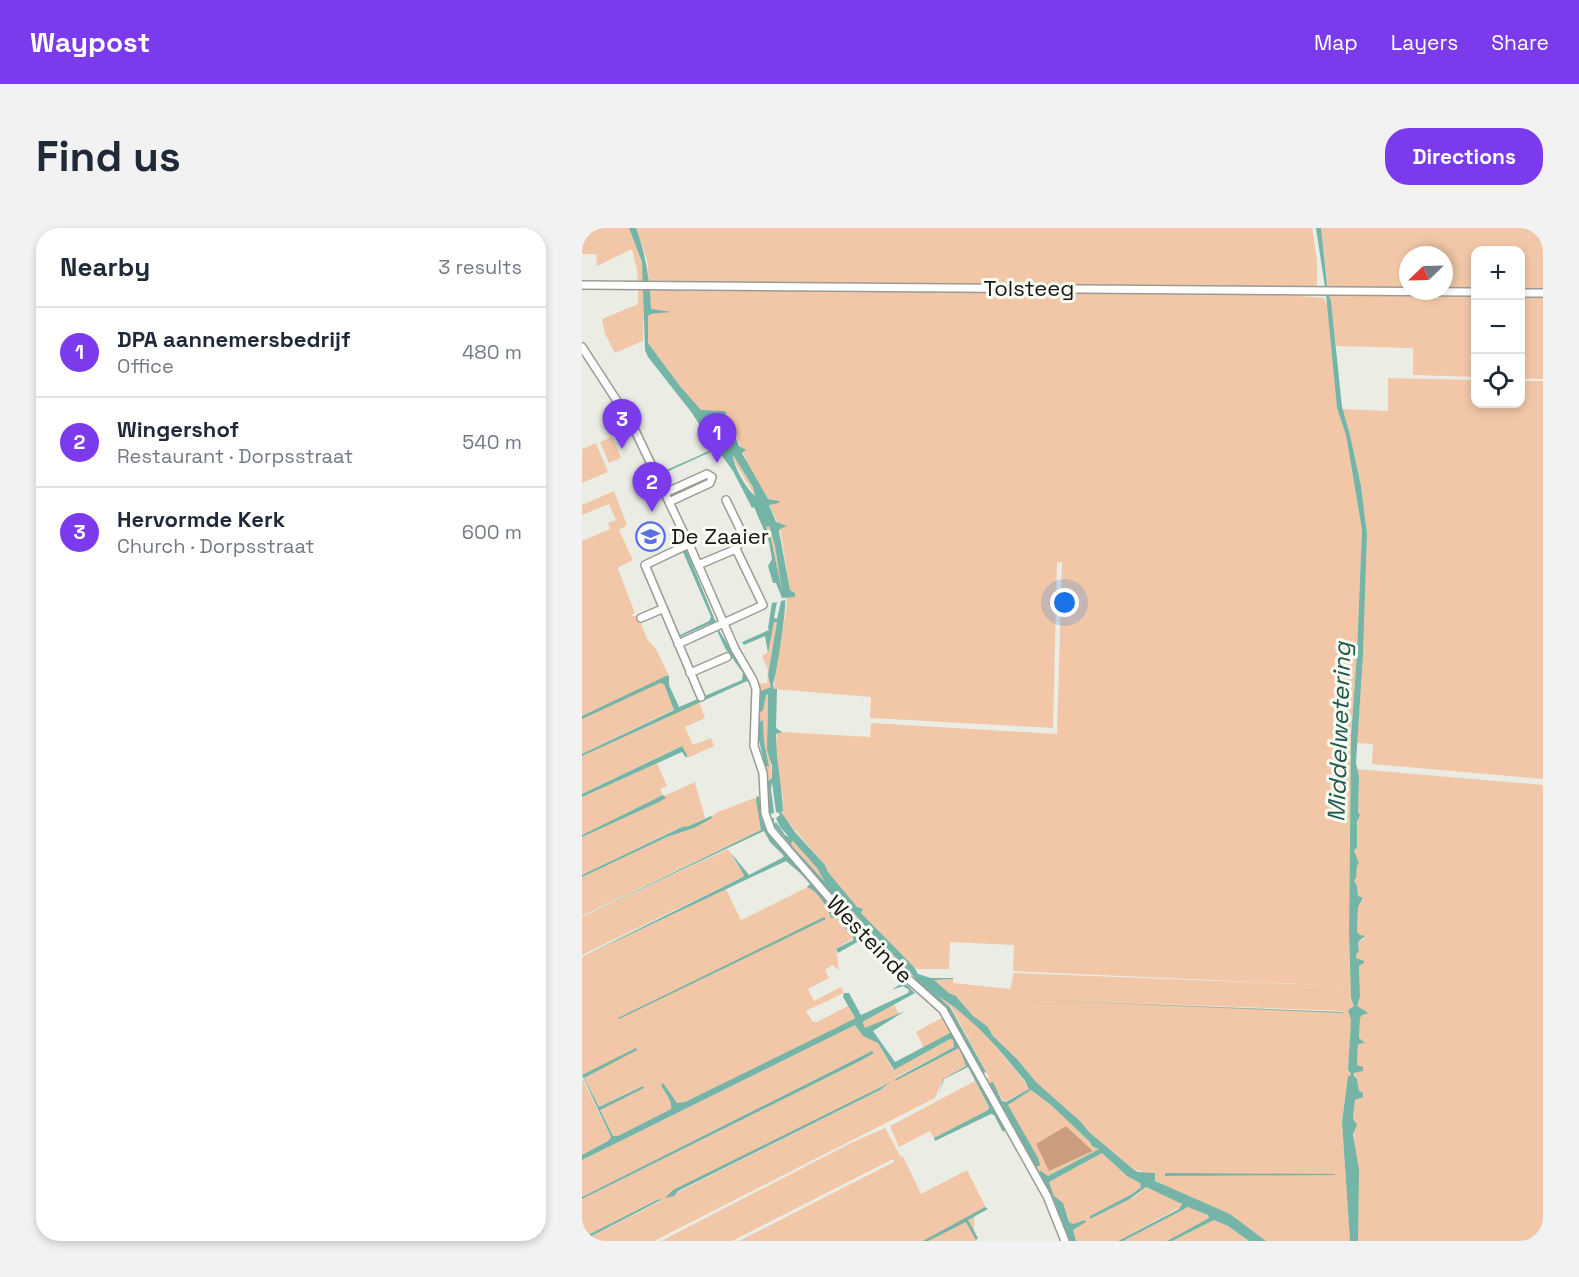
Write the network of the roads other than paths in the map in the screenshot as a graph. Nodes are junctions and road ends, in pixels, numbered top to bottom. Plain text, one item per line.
1 (582, 285) edge
2 (1471, 292) edge
3 (1525, 292) edge
4 (1543, 293) edge
5 (582, 347) edge
6 (664, 493) junction
7 (726, 500) dead end
8 (669, 502) junction
9 (689, 543) junction
10 (736, 549) junction
11 (698, 565) junction
12 (662, 609) junction
13 (641, 618) dead end
14 (719, 626) junction
15 (678, 644) junction
16 (727, 657) dead end
17 (690, 673) junction
18 (701, 698) dead end
19 (1065, 1241) edge

1 - 2 street, Tolsteeg
3 - 4 street
5 - 6 street, Westeinde
6 - 8 street, Westeinde
6 - 8 street
7 - 10 street
8 - 9 street, Westeinde
9 - 11 street, Westeinde
9 - 12 street
10 - 11 street
10 - 14 street
11 - 14 street, Westeinde
12 - 13 street
12 - 15 street
14 - 15 street
14 - 19 street, Westeinde
15 - 17 street
16 - 17 street
17 - 18 street

